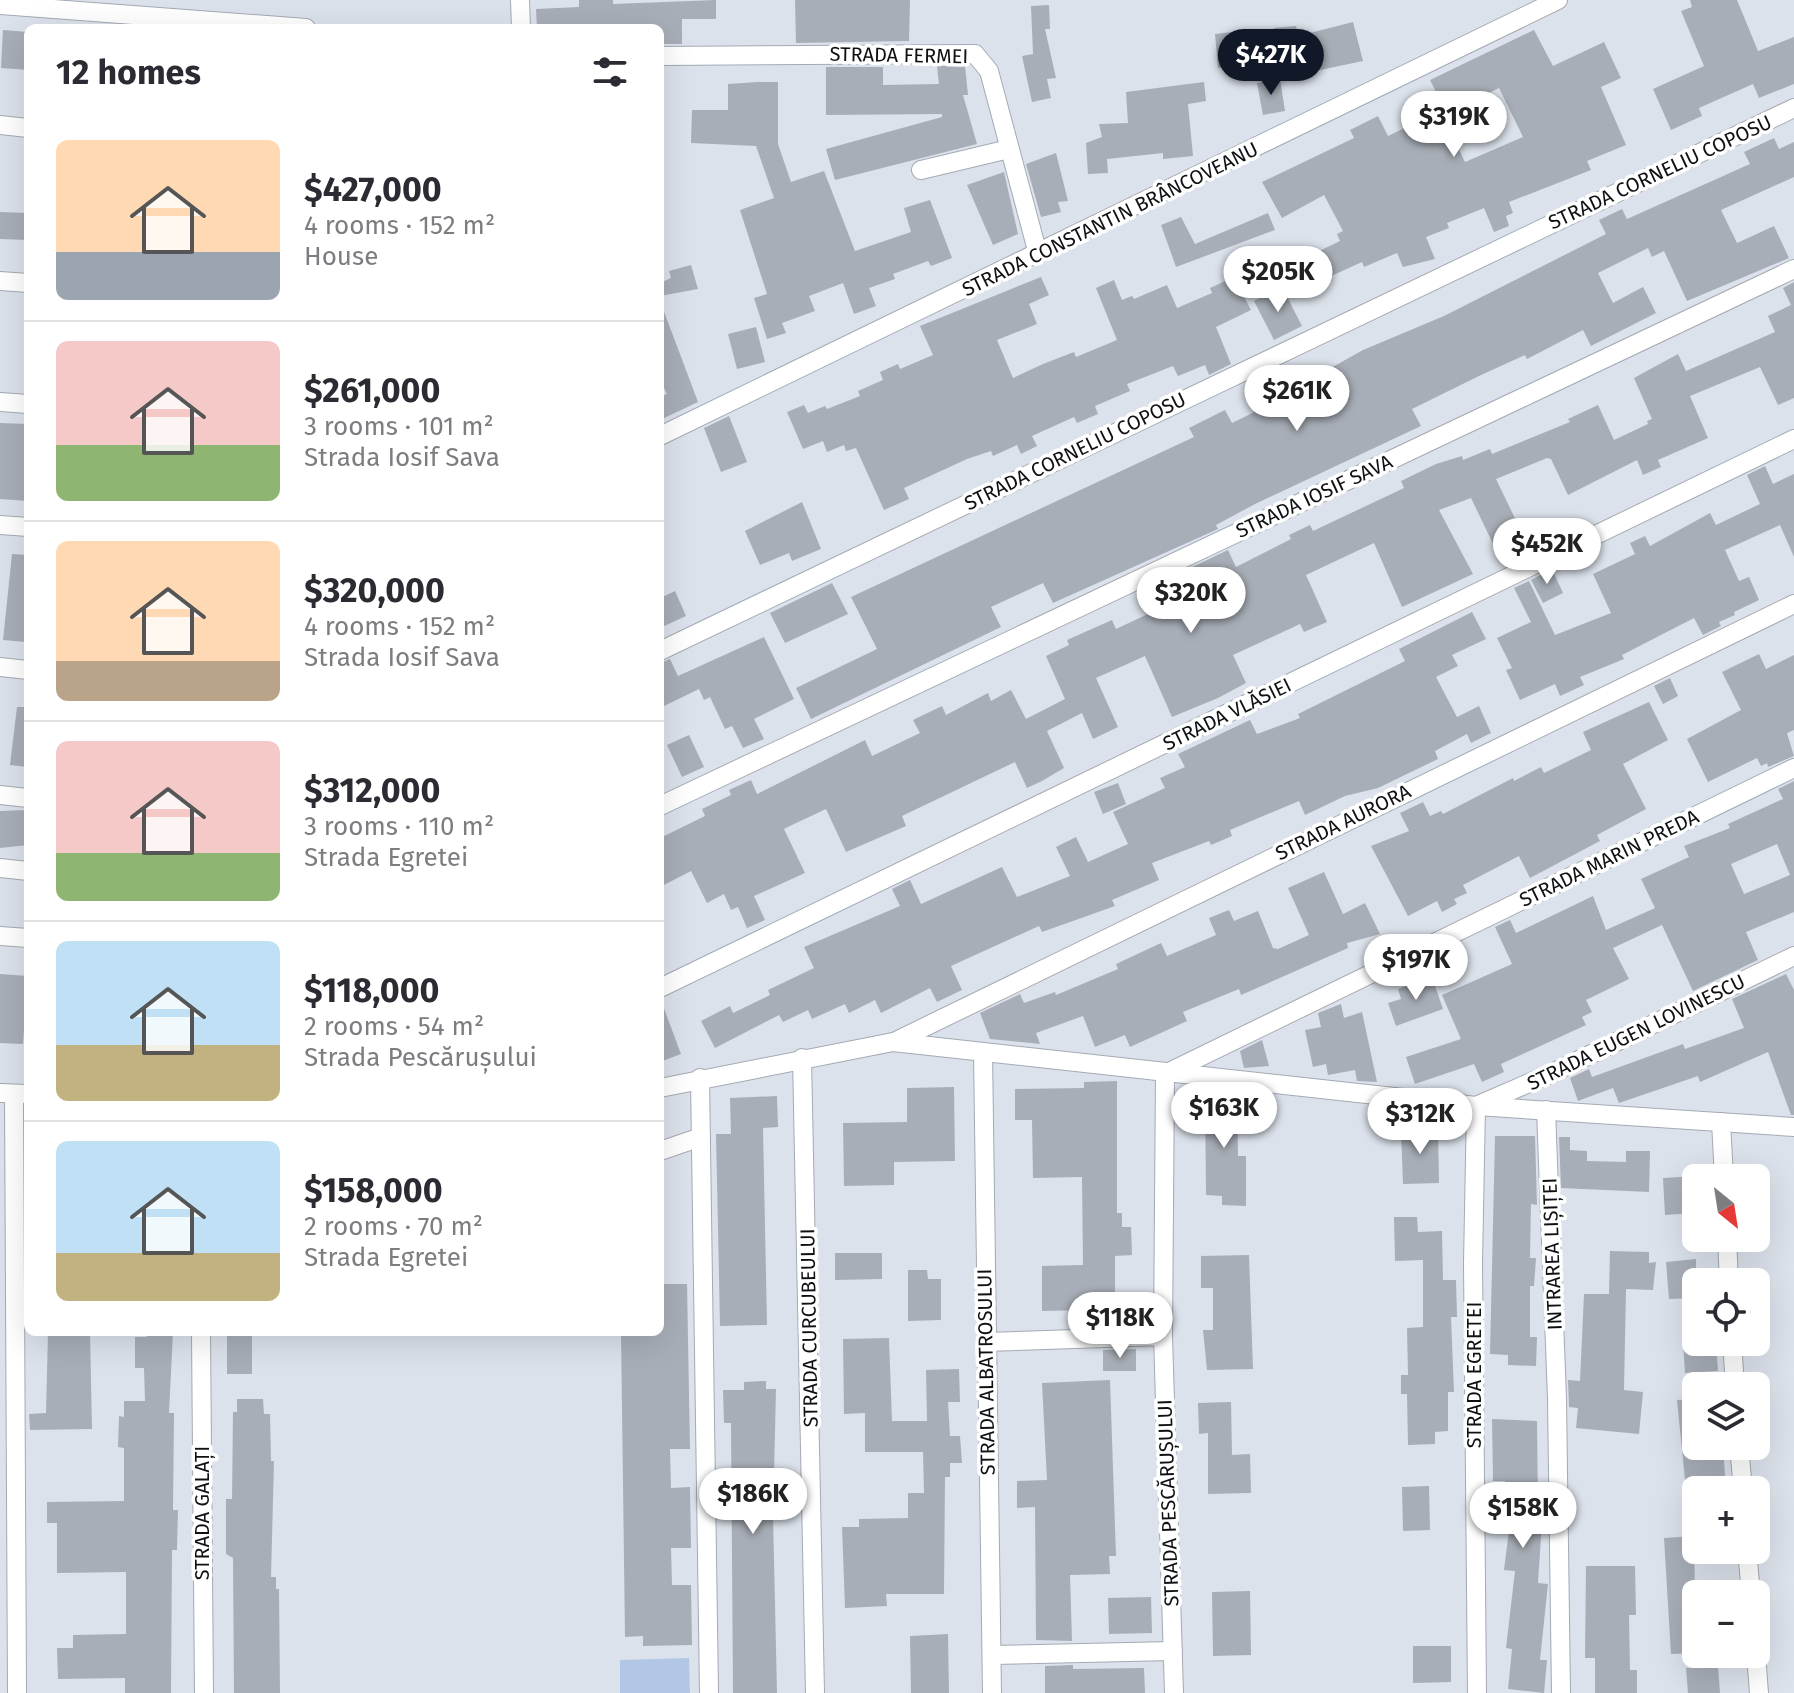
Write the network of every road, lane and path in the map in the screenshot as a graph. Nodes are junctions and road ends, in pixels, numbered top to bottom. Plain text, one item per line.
1 (520, 0) edge
2 (1558, 0) edge
3 (0, 5) edge
4 (253, 24) edge
5 (521, 24) edge
6 (664, 56) edge
7 (1794, 108) edge
8 (0, 125) edge
9 (24, 128) edge
10 (1009, 149) junction
11 (921, 170) dead end
12 (1038, 254) junction
13 (1794, 269) edge
14 (0, 281) edge
15 (24, 283) edge
16 (0, 402) edge
17 (24, 404) edge
18 (664, 434) edge
19 (1794, 439) edge
20 (0, 525) edge
21 (24, 527) edge
22 (1794, 604) edge
23 (664, 649) edge
24 (0, 667) edge
25 (24, 670) edge
26 (1794, 768) edge
27 (0, 795) edge
28 (24, 798) edge
29 (664, 804) edge
30 (0, 868) edge
31 (24, 871) edge
32 (0, 936) edge
33 (24, 938) edge
34 (1794, 956) edge
35 (664, 986) edge
36 (893, 1042) junction
37 (983, 1052) junction
38 (802, 1058) junction
39 (1165, 1074) junction
40 (700, 1078) junction
41 (664, 1087) edge
42 (14, 1094) edge
43 (1476, 1106) junction
44 (1546, 1110) junction
45 (1794, 1115) edge
46 (1721, 1122) junction
47 (1785, 1126) edge
48 (701, 1137) junction
49 (664, 1150) edge
50 (1723, 1164) edge
51 (201, 1336) edge
52 (1163, 1336) junction
53 (985, 1342) junction
54 (1173, 1651) junction
55 (992, 1655) junction
56 (1757, 1668) edge
57 (17, 1693) edge
58 (204, 1693) edge
59 (709, 1693) edge
60 (815, 1693) edge
61 (992, 1693) edge
62 (1174, 1693) edge
63 (1477, 1693) edge
64 (1561, 1693) edge
65 (1759, 1693) edge

1 - 5 street
2 - 12 street, STRADA CONSTANTIN BRÂNCOVEANU
3 - 4 street
6 - 10 street, STRADA FERMEI
7 - 23 street, STRADA CORNELIU COPOSU
8 - 9 street
10 - 11 street
10 - 12 street, STRADA FERMEI
12 - 18 street, STRADA CONSTANTIN BRÂNCOVEANU
13 - 29 street, STRADA IOSIF SAVA
14 - 15 street
16 - 17 street
19 - 35 street, STRADA VLĂSIEI
20 - 21 street
22 - 36 street, STRADA AURORA
24 - 25 street
26 - 39 street, STRADA MARIN PREDA
27 - 28 street
30 - 31 street
32 - 33 street
34 - 43 street, STRADA EUGEN LOVINESCU
36 - 37 street
36 - 38 street
37 - 39 street
37 - 53 street, STRADA ALBATROSULUI
38 - 40 street
38 - 60 street, STRADA CURCUBEULUI
39 - 43 street
39 - 52 street, STRADA PESCĂRUȘULUI
40 - 41 street
40 - 48 street
42 - 57 street
43 - 44 street
43 - 63 street, STRADA EGRETEI
44 - 46 street
44 - 64 street, INTRAREA LIȘIȚEI
45 - 47 street
46 - 47 street
46 - 50 street
48 - 49 street
48 - 59 street
51 - 58 street, STRADA GALAȚI
52 - 53 street
52 - 54 street, STRADA PESCĂRUȘULUI
53 - 55 street, STRADA ALBATROSULUI
54 - 55 street
54 - 62 street, STRADA PESCĂRUȘULUI
55 - 61 street, STRADA ALBATROSULUI
56 - 65 street

